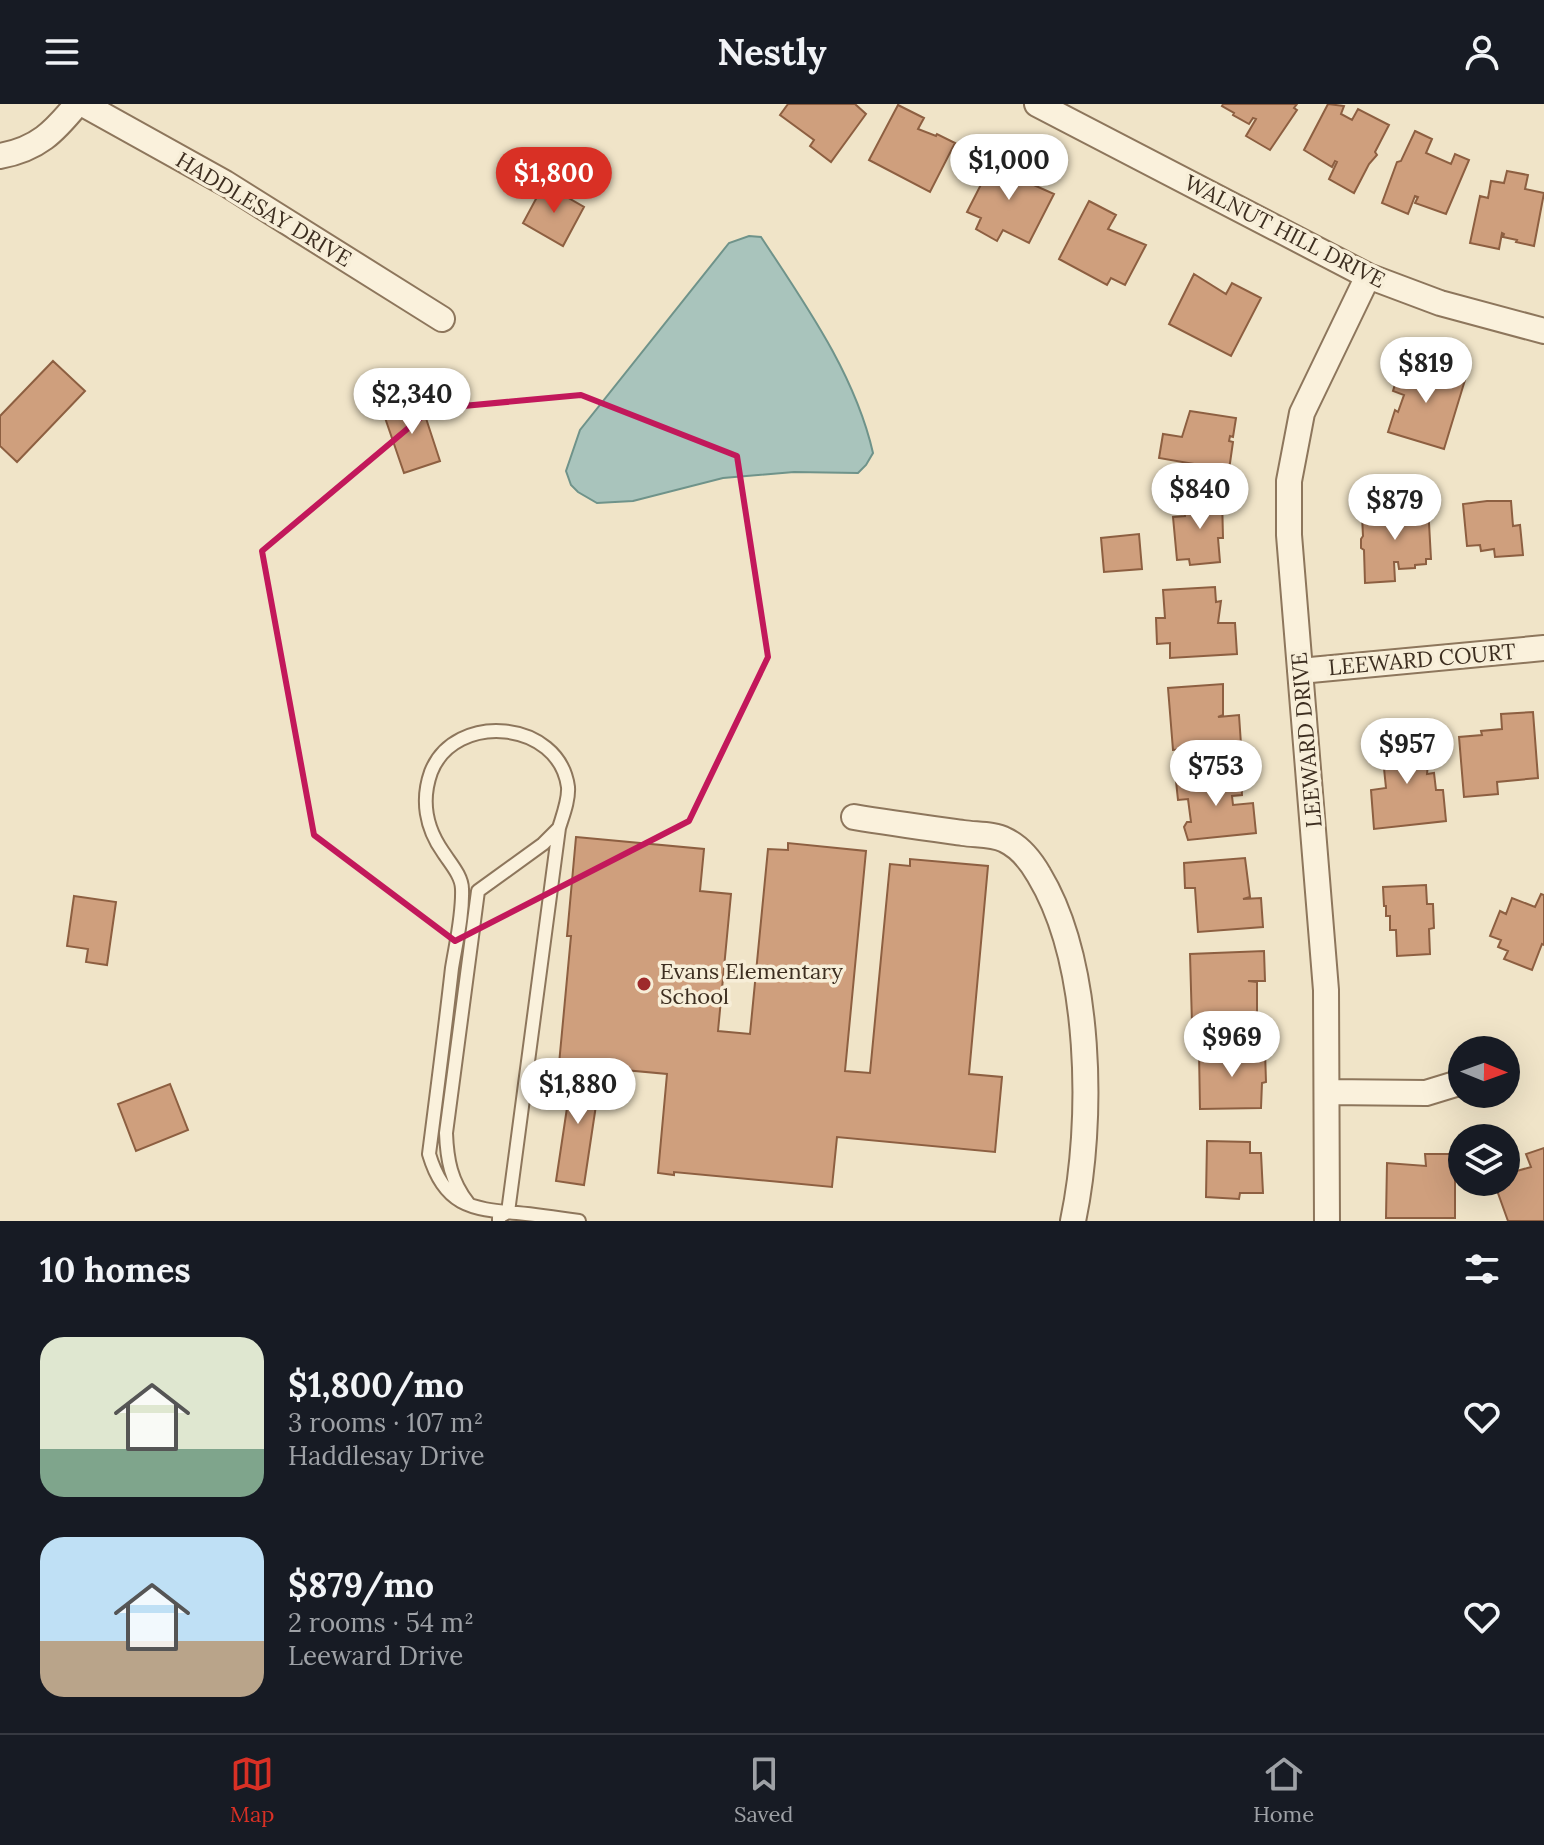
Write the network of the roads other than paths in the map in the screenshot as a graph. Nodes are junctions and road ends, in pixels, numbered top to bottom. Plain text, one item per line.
1 (80, 104) edge
2 (1037, 104) edge
3 (0, 156) edge
4 (1368, 276) junction
5 (442, 319) dead end
6 (1544, 331) edge
7 (1544, 648) edge
8 (1300, 671) junction
9 (854, 817) dead end
10 (559, 828) junction
11 (1448, 1086) edge
12 (1327, 1092) junction
13 (472, 1208) junction
14 (512, 1217) edge
15 (579, 1221) edge
16 (1073, 1221) edge
17 (1327, 1221) edge

1 - 3 street, HADDLESAY DRIVE
1 - 5 street, HADDLESAY DRIVE
2 - 4 street, WALNUT HILL DRIVE
4 - 6 street, WALNUT HILL DRIVE
4 - 8 street, LEEWARD DRIVE
7 - 8 street, LEEWARD COURT
8 - 12 street, LEEWARD DRIVE
9 - 16 street
10 - 13 lane
10 - 13 lane
10 - 14 lane
11 - 12 street
12 - 17 street, LEEWARD DRIVE
13 - 14 lane
14 - 15 lane

